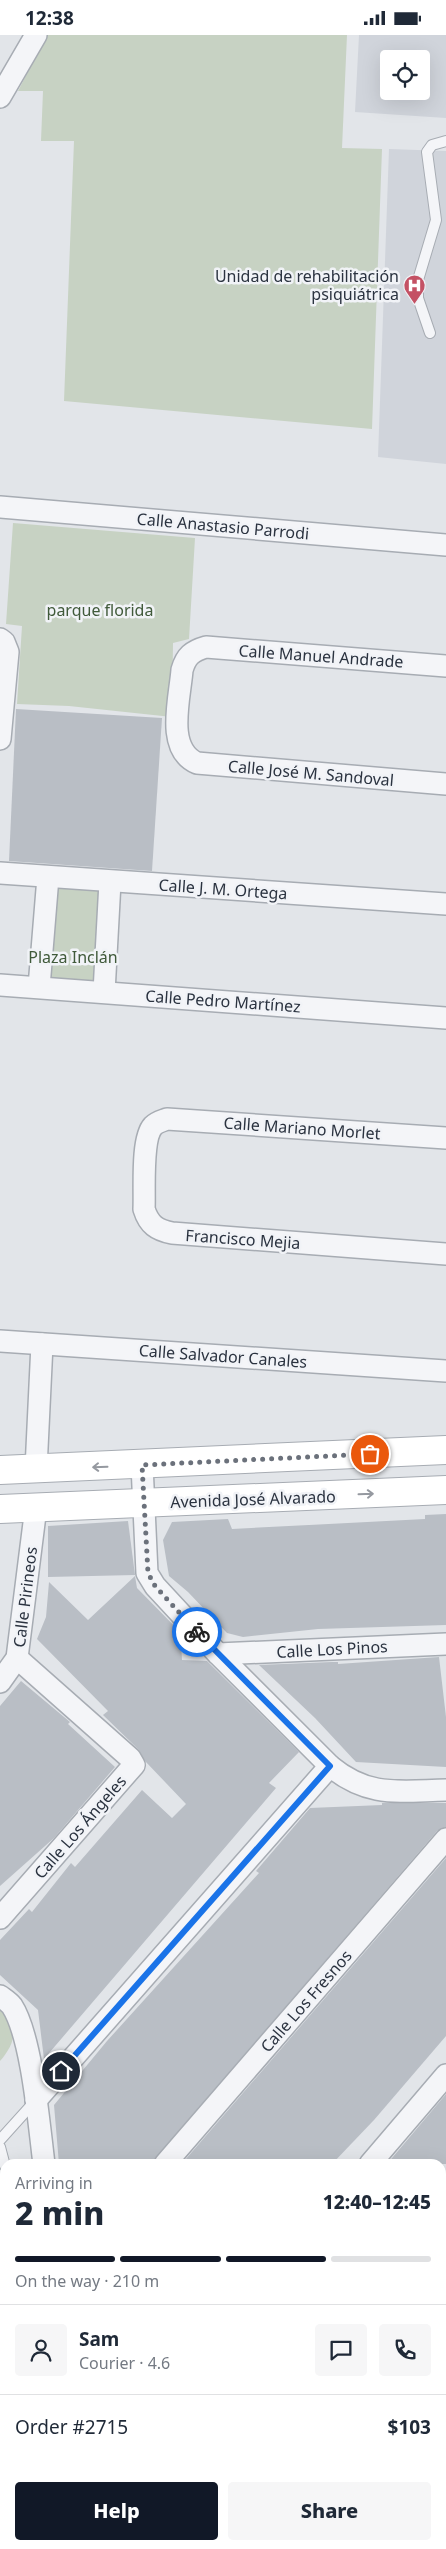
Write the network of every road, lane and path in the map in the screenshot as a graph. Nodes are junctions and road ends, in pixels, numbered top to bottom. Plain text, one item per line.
1 (36, 35) edge
2 (0, 97) edge
3 (446, 141) edge
4 (430, 333) dead end
5 (0, 507) edge
6 (446, 545) edge
7 (2, 640) edge
8 (446, 666) edge
9 (0, 739) edge
10 (181, 751) joint
11 (446, 784) edge
12 (0, 873) edge
13 (48, 877) junction
14 (110, 882) junction
15 (446, 904) edge
16 (0, 985) edge
17 (39, 987) junction
18 (104, 992) junction
19 (446, 1018) edge
20 (159, 1121) joint
21 (446, 1138) edge
22 (446, 1255) edge
23 (0, 1341) edge
24 (42, 1344) junction
25 (446, 1371) edge
26 (446, 1450) edge
27 (142, 1465) junction
28 (36, 1469) junction
29 (0, 1470) edge
30 (446, 1490) edge
31 (142, 1503) junction
32 (36, 1507) junction
33 (0, 1509) edge
34 (446, 1644) edge
35 (218, 1654) junction
36 (17, 1658) junction
37 (0, 1682) edge
38 (330, 1766) junction
39 (446, 1790) edge
40 (446, 1839) edge
41 (0, 1918) edge
42 (0, 1997) edge
43 (446, 2075) edge
44 (36, 2100) junction
45 (0, 2140) edge
46 (43, 2159) edge
47 (169, 2159) edge
48 (374, 2159) edge

1 - 2 street
3 - 4 lane
5 - 6 street, Calle Anastasio Parrodi
7 - 9 street
8 - 10 street, Calle Manuel Andrade
10 - 11 street, Calle José M. Sandoval
12 - 13 street, Calle J. M. Ortega
13 - 14 street, Calle J. M. Ortega
13 - 17 street
14 - 15 street, Calle J. M. Ortega
14 - 18 street
16 - 17 street, Calle Pedro Martínez
17 - 18 street, Calle Pedro Martínez
18 - 19 street, Calle Pedro Martínez
20 - 21 street, Calle Mariano Morlet
20 - 22 street, Francisco Mejia
23 - 24 street, Calle Salvador Canales
24 - 25 street, Calle Salvador Canales
24 - 28 street
26 - 27 street
27 -> 28 street
27 - 31 street
28 - 29 street
31 -> 30 street, Avenida José Alvarado
31 - 32 street, Avenida José Alvarado
31 - 35 street
32 - 33 street, Avenida José Alvarado
32 - 36 street, Calle Pirineos
34 - 35 street, Calle Los Pinos
35 - 38 street
36 - 37 street, Calle Pirineos
36 - 41 street, Calle Los Ángeles
38 - 39 street
38 - 44 street
40 - 47 street, Calle Los Fresnos
42 - 44 street
43 - 48 street
44 - 45 lane
44 - 46 street

